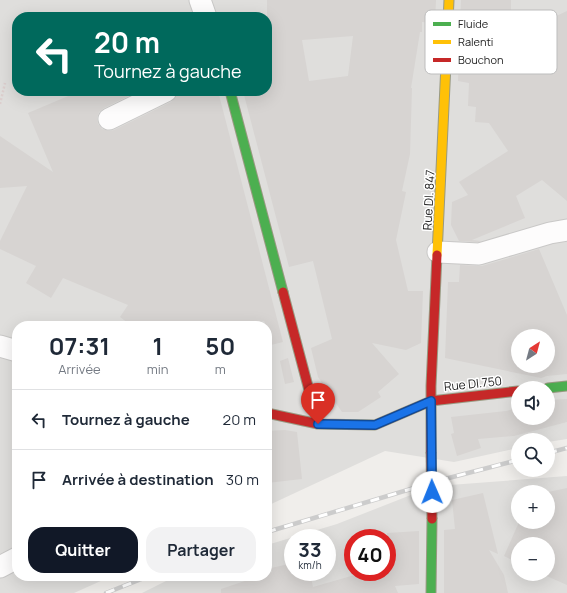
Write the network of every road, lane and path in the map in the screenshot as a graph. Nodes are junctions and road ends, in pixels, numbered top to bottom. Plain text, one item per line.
1 (200, 0) edge
2 (449, 0) edge
3 (449, 10) edge
4 (204, 12) edge
5 (446, 74) edge
6 (5, 83) dead end
7 (156, 96) edge
8 (231, 96) edge
9 (0, 104) edge
10 (109, 119) dead end
11 (567, 230) edge
12 (438, 252) junction
13 (0, 346) edge
14 (12, 350) edge
15 (567, 386) edge
16 (555, 387) edge
17 (511, 393) edge
18 (431, 401) junction
19 (272, 414) edge
20 (318, 424) junction
21 (12, 561) edge
22 (0, 567) edge
23 (431, 593) edge

1 - 4 street
2 - 3 street, Rue DI. 847
5 - 12 street, Rue DI. 847
6 - 9 path
7 - 10 street
8 - 20 street
11 - 12 street
12 - 18 street, Rue DI. 847
13 - 14 street
15 - 16 street
17 - 18 street, Rue DI.750
18 - 20 street, Rue DI.750
18 - 23 street, Rue DI. 847, bridge
19 - 20 street, Rue DI.750
21 - 22 street

